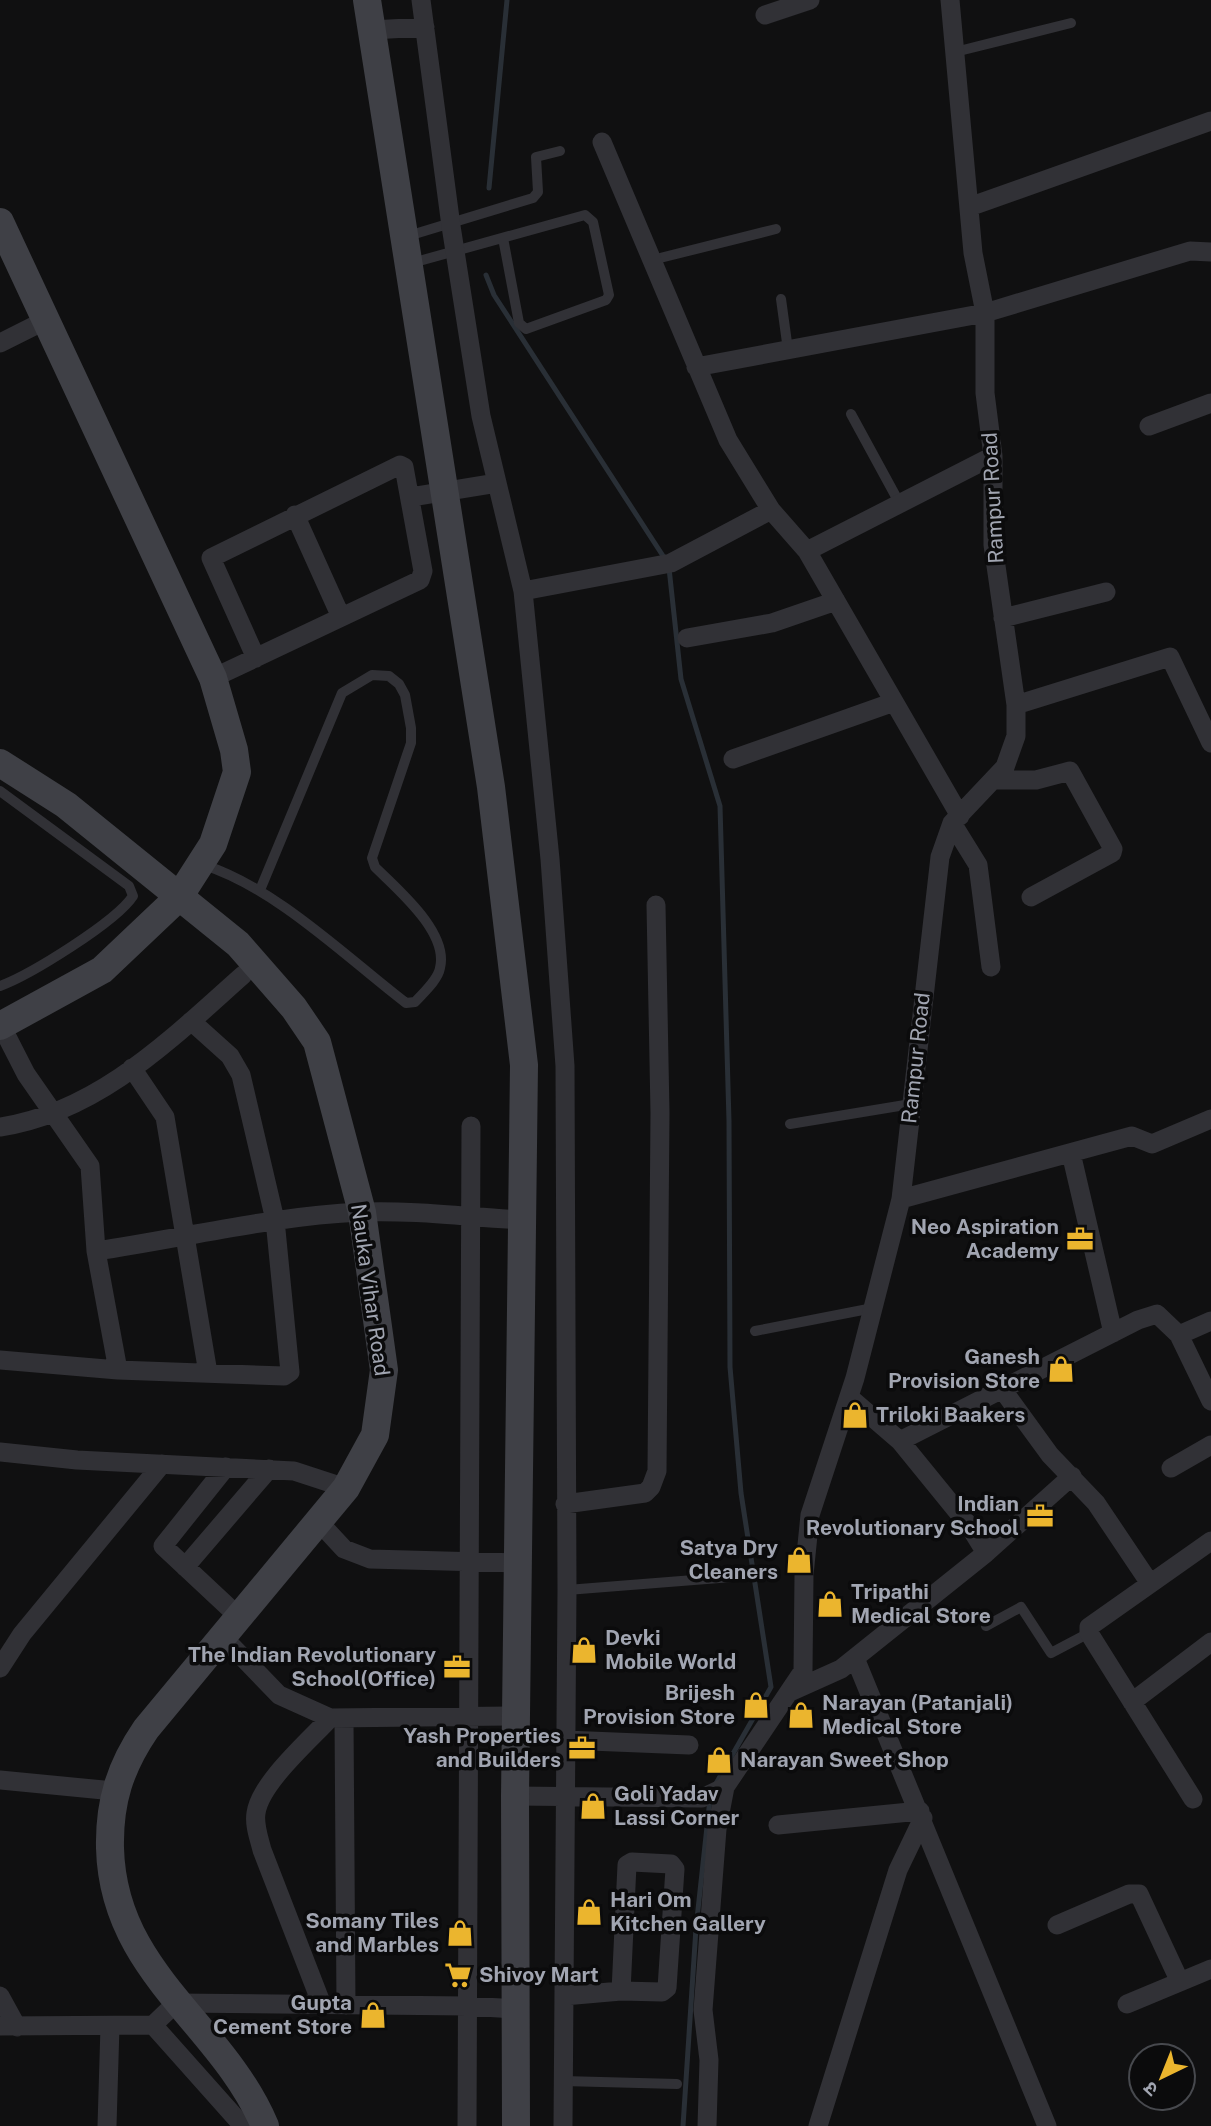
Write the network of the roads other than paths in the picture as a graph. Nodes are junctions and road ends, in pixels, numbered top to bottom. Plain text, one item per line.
1 (367, 0) edge
2 (421, 0) edge
3 (810, 0) edge
4 (950, 0) edge
5 (765, 15) dead end
6 (1072, 23) dead end
7 (425, 27) junction
8 (372, 30) junction
9 (955, 52) junction
10 (1211, 121) edge
11 (602, 142) dead end
12 (560, 151) dead end
13 (969, 207) junction
14 (0, 222) edge
15 (451, 226) junction
16 (776, 229) dead end
17 (503, 238) junction
18 (406, 251) junction
19 (455, 251) junction
20 (1211, 252) edge
21 (652, 260) junction
22 (781, 299) dead end
23 (985, 313) junction
24 (23, 332) edge
25 (788, 351) junction
26 (696, 367) junction
27 (1211, 404) edge
28 (851, 414) dead end
29 (1149, 426) dead end
30 (993, 456) junction
31 (497, 483) junction
32 (444, 489) junction
33 (411, 496) junction
34 (900, 504) junction
35 (771, 510) junction
36 (295, 515) junction
37 (807, 551) junction
38 (523, 591) junction
39 (1106, 592) dead end
40 (836, 601) junction
41 (341, 617) junction
42 (1003, 618) junction
43 (687, 638) dead end
44 (256, 658) junction
45 (213, 678) junction
46 (894, 702) junction
47 (1016, 705) junction
48 (1211, 743) edge
49 (733, 759) dead end
50 (0, 763) edge
51 (994, 780) junction
52 (0, 791) edge
53 (956, 820) junction
54 (200, 863) junction
55 (260, 890) junction
56 (179, 897) junction
57 (1031, 897) dead end
58 (656, 905) dead end
59 (991, 967) dead end
60 (243, 975) dead end
61 (0, 986) edge
62 (191, 1021) junction
63 (0, 1026) edge
64 (132, 1068) junction
65 (911, 1104) junction
66 (52, 1112) junction
67 (1211, 1119) edge
68 (790, 1124) dead end
69 (471, 1126) dead end
70 (0, 1127) edge
71 (1071, 1153) junction
72 (901, 1199) junction
73 (362, 1212) junction
74 (471, 1217) junction
75 (275, 1220) junction
76 (521, 1220) junction
77 (187, 1238) junction
78 (96, 1251) junction
79 (873, 1308) junction
80 (1211, 1321) edge
81 (755, 1331) dead end
82 (1112, 1333) junction
83 (1179, 1335) junction
84 (0, 1360) edge
85 (118, 1370) junction
86 (208, 1373) junction
87 (1002, 1389) junction
88 (849, 1397) junction
89 (1211, 1401) edge
90 (900, 1441) junction
91 (1211, 1445) edge
92 (0, 1452) edge
93 (162, 1464) junction
94 (226, 1467) junction
95 (1171, 1468) dead end
96 (269, 1469) junction
97 (1072, 1476) junction
98 (346, 1488) junction
99 (565, 1504) junction
100 (318, 1521) junction
101 (1211, 1541) edge
102 (986, 1553) junction
103 (469, 1562) junction
104 (517, 1563) junction
105 (185, 1567) junction
106 (732, 1577) dead end
107 (1149, 1582) junction
108 (567, 1590) junction
109 (986, 1626) dead end
110 (232, 1628) junction
111 (1089, 1633) junction
112 (1211, 1642) edge
113 (855, 1658) junction
114 (0, 1668) edge
115 (792, 1691) junction
116 (1132, 1702) junction
117 (469, 1715) junction
118 (517, 1716) junction
119 (337, 1718) junction
120 (565, 1740) junction
121 (689, 1745) dead end
122 (0, 1780) edge
123 (114, 1791) junction
124 (716, 1792) junction
125 (514, 1796) junction
126 (565, 1796) junction
127 (1193, 1799) dead end
128 (921, 1815) junction
129 (778, 1825) dead end
130 (1057, 1925) dead end
131 (1211, 1969) edge
132 (1180, 1982) junction
133 (621, 1991) junction
134 (0, 1996) edge
135 (564, 1996) junction
136 (176, 2003) junction
137 (1127, 2004) dead end
138 (322, 2005) junction
139 (346, 2005) junction
140 (467, 2006) junction
141 (516, 2009) junction
142 (153, 2025) junction
143 (8, 2026) edge
144 (110, 2026) junction
145 (564, 2081) junction
146 (677, 2084) dead end
147 (107, 2126) edge
148 (243, 2126) edge
149 (265, 2126) edge
150 (467, 2126) edge
151 (516, 2126) edge
152 (563, 2126) edge
153 (707, 2126) edge
154 (818, 2126) edge
155 (1047, 2126) edge

1 - 8 street
2 - 7 street
3 - 5 street
4 - 9 street, Rampur Road
6 - 9 lane
7 - 8 street
7 - 15 street
8 - 18 street
9 - 13 street, Rampur Road
10 - 13 street
11 - 21 street
12 - 15 lane
13 - 23 street, Rampur Road
14 - 24 street
15 - 18 lane
15 - 19 street
16 - 21 lane
17 - 17 lane
17 - 19 lane
18 - 19 lane
18 - 32 street
19 - 31 street
20 - 23 street
21 - 26 street
22 - 25 lane
23 - 25 street
23 - 30 street, Rampur Road
24 - 45 street
25 - 26 street
26 - 35 street
27 - 29 street
28 - 34 lane
30 - 34 street
30 - 42 street, Rampur Road
31 - 32 street
31 - 38 street
32 - 33 street
32 - 76 street
33 - 36 street
33 - 41 street
34 - 37 street
35 - 37 street
35 - 38 street
36 - 41 street
36 - 44 street
37 - 40 street
38 - 99 street
39 - 42 street
40 - 43 street
40 - 46 street
41 - 44 street
42 - 47 street, Rampur Road
44 - 45 street
45 - 54 street
46 - 49 street
46 - 53 street
47 - 48 street
47 - 51 street, Rampur Road
50 - 56 street, Nauka Vihar Road
51 - 53 street, Rampur Road
51 - 57 street
52 - 61 lane
53 - 59 street
53 - 65 street, Rampur Road
54 - 55 lane
54 - 56 street
55 - 55 lane
56 - 63 street
56 - 73 street, Nauka Vihar Road
58 - 99 street
60 - 62 street
62 - 64 street
62 - 75 street
63 - 66 street
64 - 66 street
64 - 77 street
65 - 68 lane
65 - 72 street, Rampur Road
66 - 70 street
66 - 78 street
67 - 71 street
69 - 74 street
71 - 72 street
71 - 82 street
72 - 79 street, Rampur Road
73 - 74 street
73 - 75 street
73 - 98 street, Nauka Vihar Road
74 - 76 street
74 - 103 street
75 - 77 street
75 - 86 street
76 - 104 street
77 - 78 street
77 - 86 street
78 - 85 street
79 - 81 lane
79 - 88 street, Rampur Road
80 - 83 street
82 - 83 street
82 - 87 street
83 - 89 street
84 - 85 street
85 - 86 street
87 - 90 street
87 - 97 street
88 - 90 street
88 - 115 street, Rampur Road
90 - 102 street
91 - 95 street
92 - 93 street
93 - 94 street
93 - 114 street
94 - 96 street
94 - 105 street
96 - 98 street
96 - 105 street
97 - 102 street
97 - 107 street
98 - 100 street, Nauka Vihar Road
99 - 108 street
100 - 103 street
100 - 110 street, Nauka Vihar Road
101 - 107 street
102 - 113 street
103 - 104 street
103 - 117 street
104 - 118 street
105 - 110 street
106 - 108 lane
107 - 111 street
108 - 120 street
109 - 111 lane
110 - 119 street
110 - 123 street, Nauka Vihar Road
111 - 116 street
112 - 116 street
113 - 115 street
113 - 128 street
115 - 124 street, Rampur Road
116 - 127 street
117 - 118 street
117 - 119 street
117 - 140 street
118 - 125 street
119 - 138 street
119 - 139 street
120 - 121 street
120 - 126 street
122 - 123 street
123 - 136 street, Nauka Vihar Road
124 - 126 street
124 - 153 street
125 - 126 street
125 - 141 street
126 - 135 street
128 - 129 street
128 - 154 street
128 - 155 street
130 - 132 street
131 - 132 street
132 - 137 street
133 - 133 street
133 - 135 street
134 - 143 street
135 - 145 street
136 - 138 street
136 - 142 street
136 - 149 street, Nauka Vihar Road
138 - 139 street
139 - 140 street
140 - 141 street
140 - 150 street
141 - 151 street
142 - 144 street
142 - 148 street
143 - 144 street
144 - 147 street
145 - 146 lane
145 - 152 street

